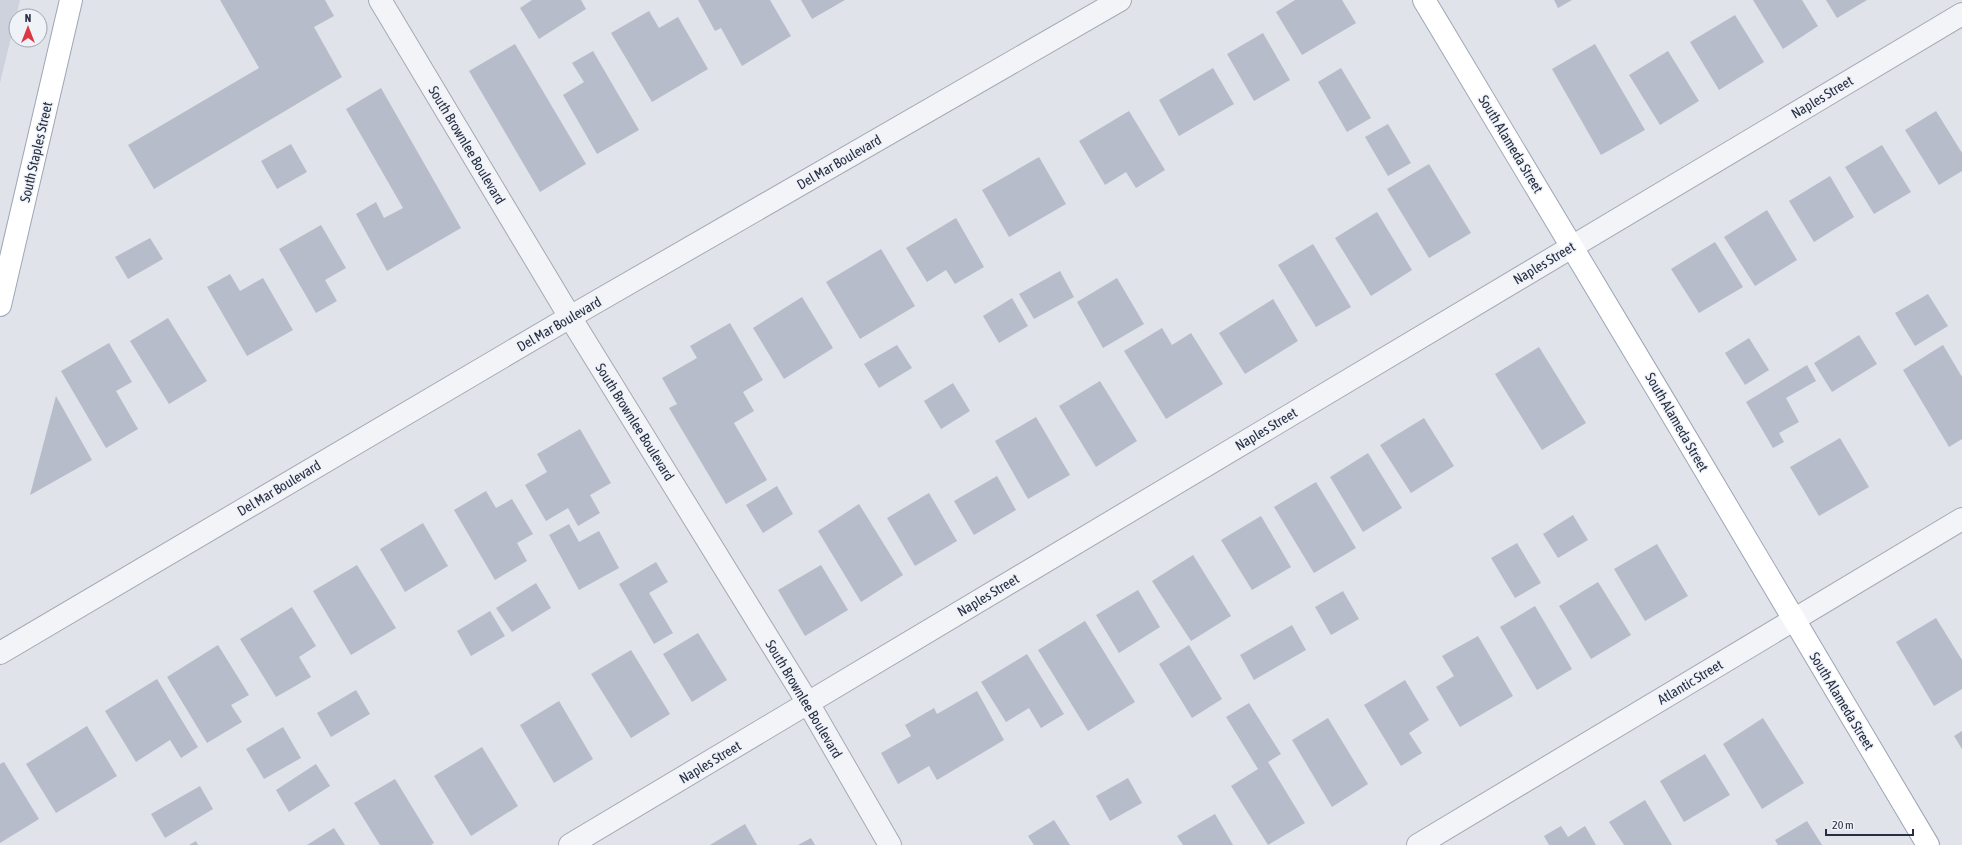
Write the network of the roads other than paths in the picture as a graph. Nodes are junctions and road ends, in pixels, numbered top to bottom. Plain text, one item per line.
1 (71, 0) edge
2 (380, 0) edge
3 (1120, 0) edge
4 (1424, 0) edge
5 (1962, 14) edge
6 (1573, 246) junction
7 (0, 305) edge
8 (570, 317) junction
9 (1962, 519) edge
10 (1793, 620) junction
11 (0, 653) edge
12 (808, 703) junction
13 (570, 845) edge
14 (890, 845) edge
15 (1418, 845) edge
16 (1928, 845) edge

1 - 7 main road, South Staples Street
2 - 8 street, South Brownlee Boulevard
3 - 8 street, Del Mar Boulevard
4 - 6 main road, South Alameda Street
5 - 6 street, Naples Street
6 - 10 main road, South Alameda Street
6 - 12 street, Naples Street
8 - 11 street, Del Mar Boulevard
8 - 12 street, South Brownlee Boulevard
9 - 10 street, Atlantic Street
10 - 15 street, Atlantic Street
10 - 16 main road, South Alameda Street
12 - 13 street, Naples Street
12 - 14 street, South Brownlee Boulevard

